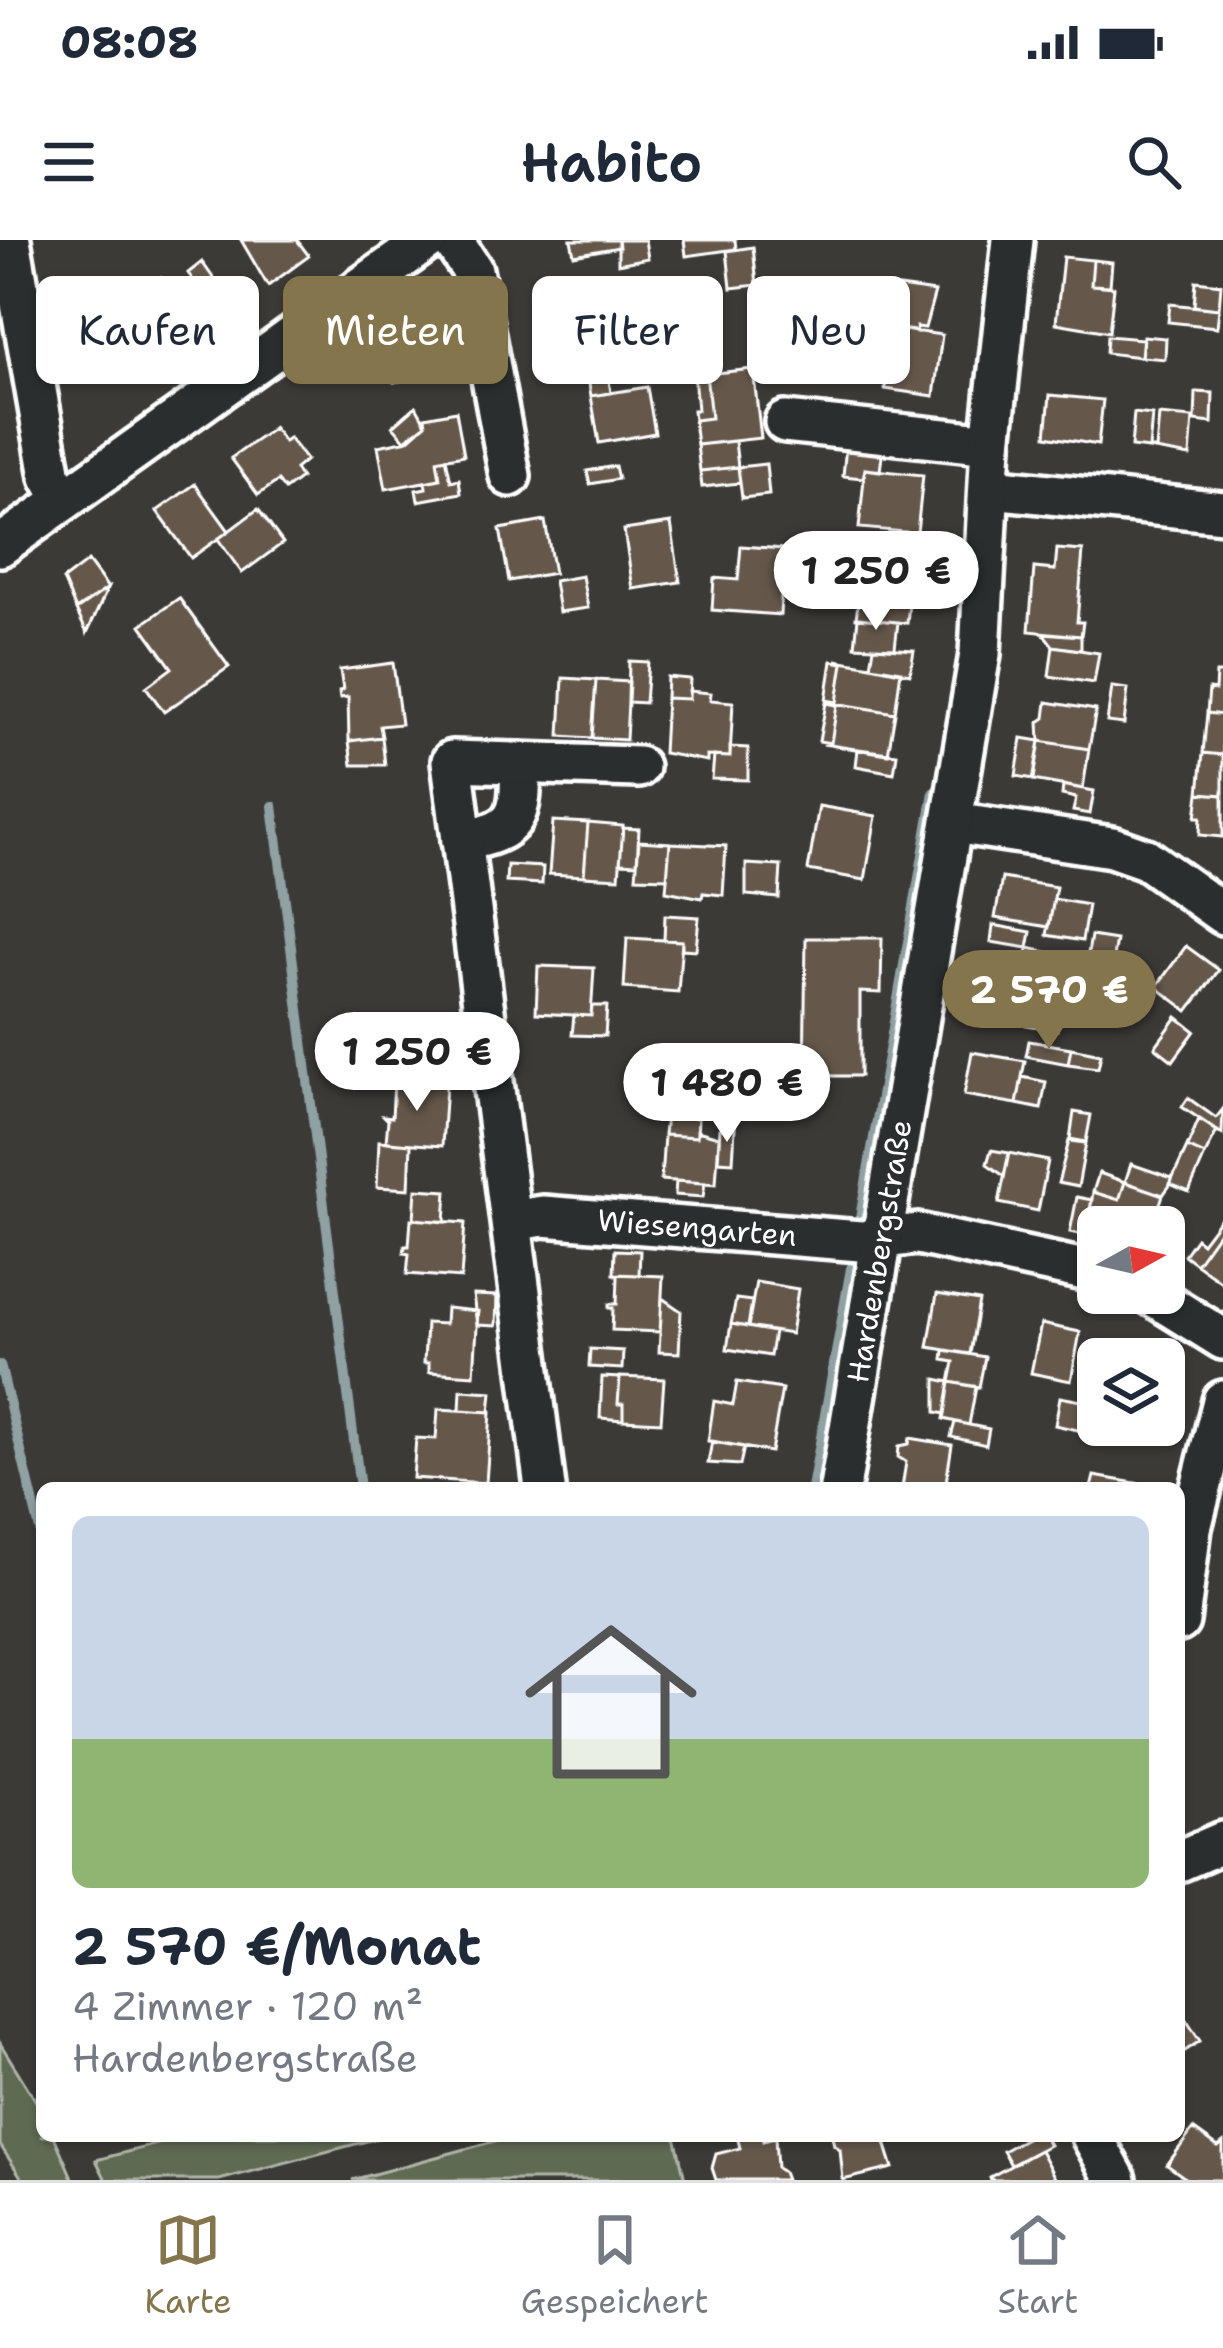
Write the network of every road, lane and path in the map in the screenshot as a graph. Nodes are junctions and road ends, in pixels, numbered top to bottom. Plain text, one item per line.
1 (10, 240) edge
2 (428, 240) edge
3 (452, 240) edge
4 (1013, 240) edge
5 (785, 422) dead end
6 (991, 444) junction
7 (510, 476) dead end
8 (992, 488) junction
9 (64, 500) junction
10 (1223, 512) edge
11 (0, 546) edge
12 (520, 763) junction
13 (638, 767) dead end
14 (954, 823) junction
15 (462, 842) junction
16 (1223, 914) edge
17 (512, 1221) junction
18 (884, 1241) junction
19 (1077, 1268) edge
20 (1183, 1314) edge
21 (1223, 1339) edge
22 (1223, 1401) edge
23 (544, 1482) edge
24 (841, 1482) edge
25 (1185, 1574) edge
26 (1223, 1842) edge
27 (1185, 1856) edge
28 (1095, 2142) edge
29 (1116, 2180) edge

1 - 9 street
2 - 9 street
3 - 7 street
4 - 6 street, Hardenbergstraße
5 - 6 street
6 - 8 street, Hardenbergstraße
8 - 10 street
8 - 14 street, Hardenbergstraße
9 - 11 street
12 - 13 street
12 - 15 street
12 - 15 street
14 - 16 street
14 - 18 street, Hardenbergstraße
15 - 17 street
17 - 18 street, Wiesengarten
17 - 23 street
18 - 19 street, Wiesengarten
18 - 24 street, Hardenbergstraße
20 - 21 street
22 - 25 street
26 - 27 street
28 - 29 street

